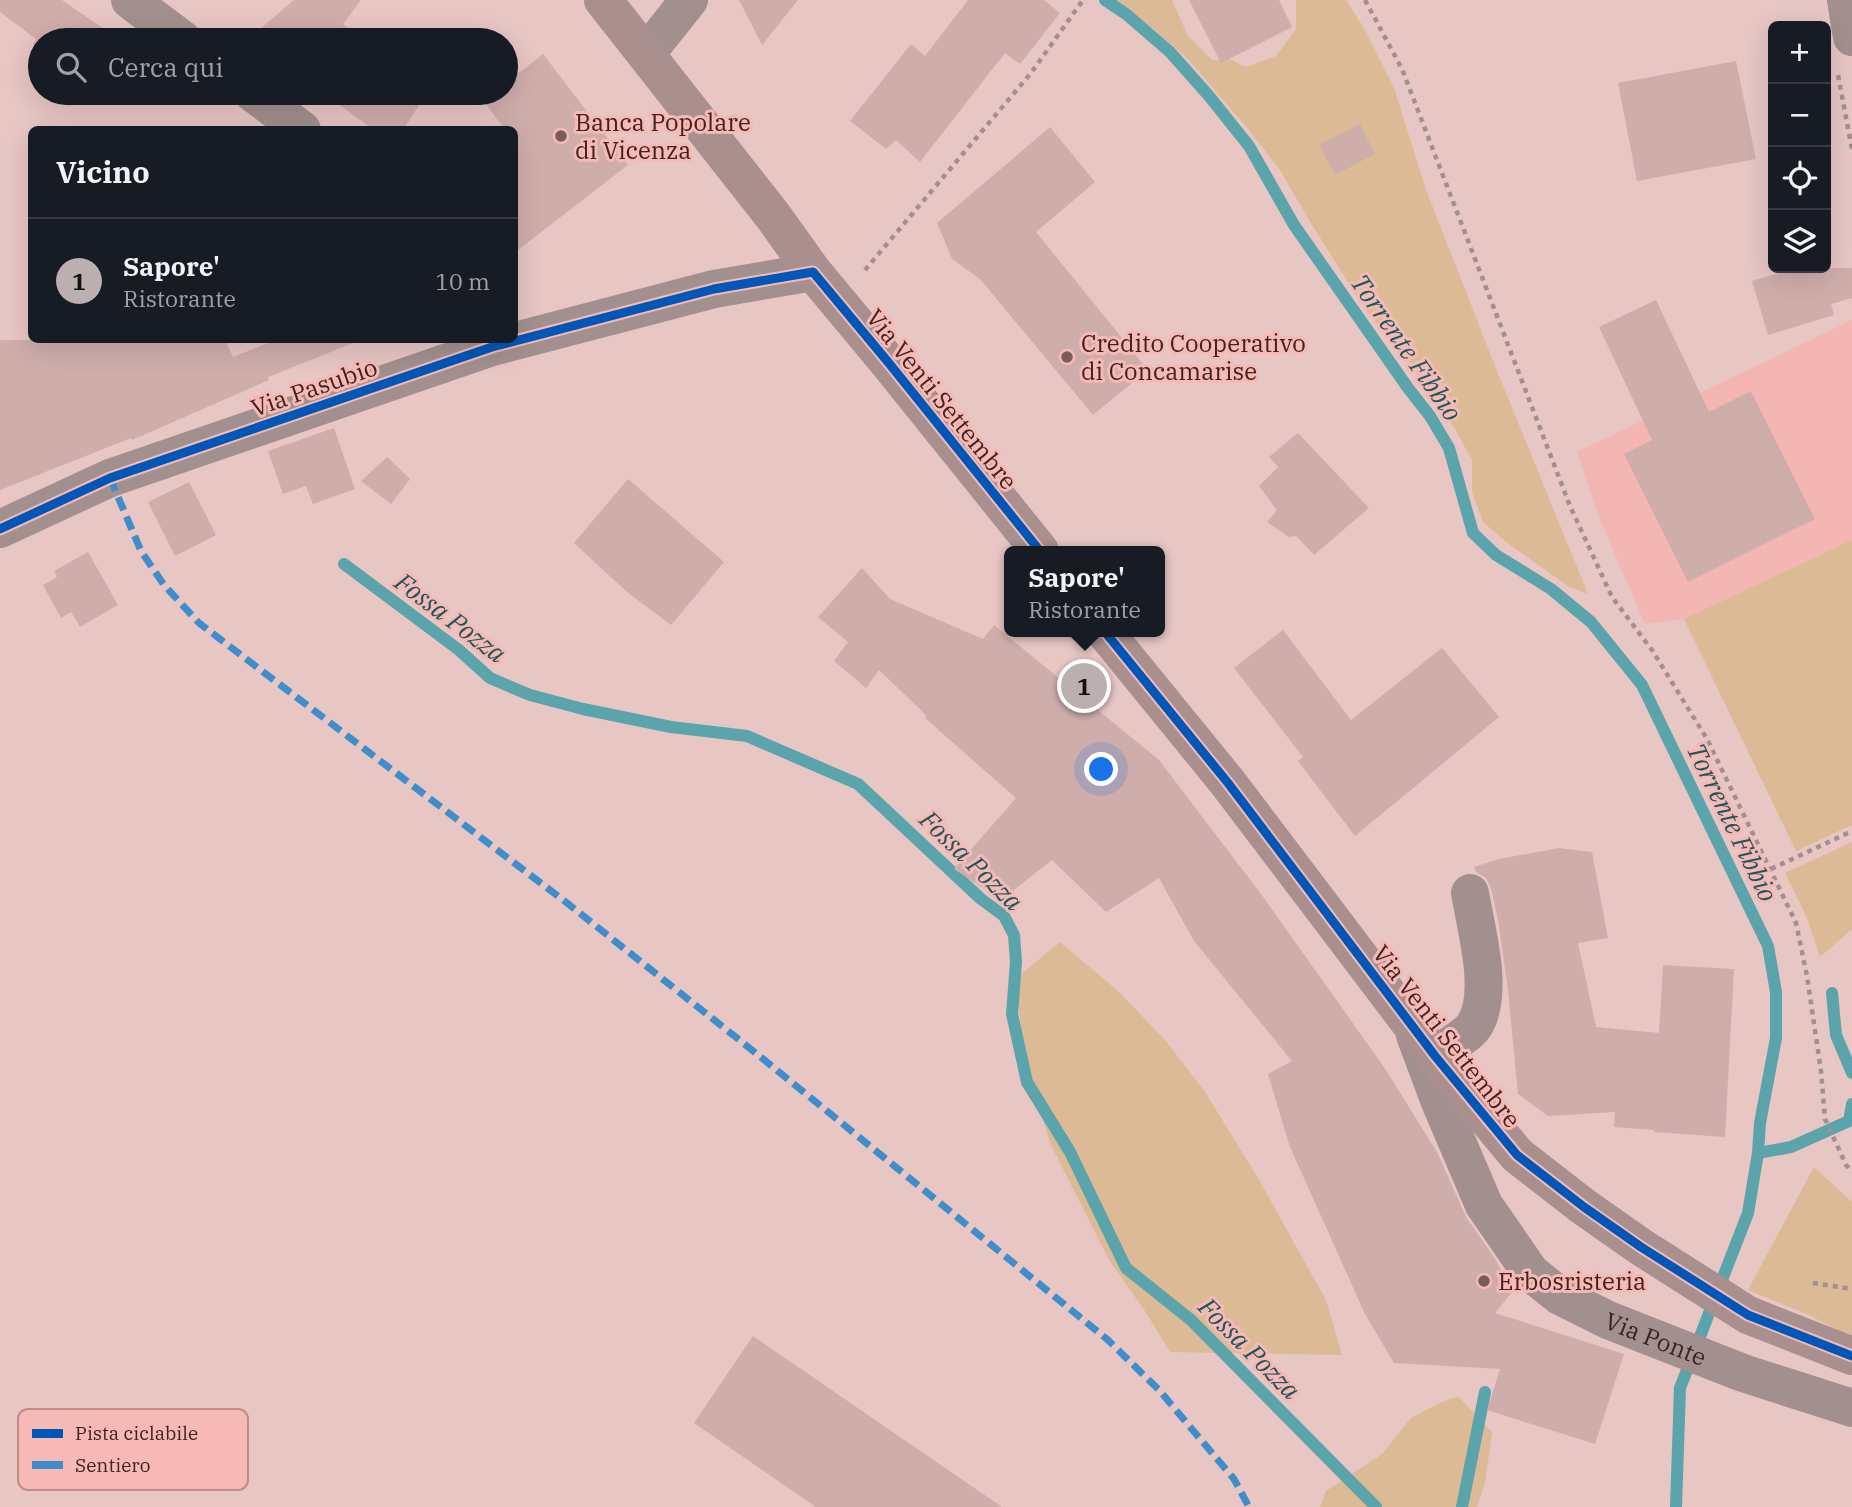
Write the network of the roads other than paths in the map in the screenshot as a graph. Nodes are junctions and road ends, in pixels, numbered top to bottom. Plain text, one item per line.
1 (130, 0) edge
2 (603, 0) edge
3 (689, 0) edge
4 (1846, 0) edge
5 (167, 28) edge
6 (1852, 37) edge
7 (646, 54) junction
8 (269, 105) edge
9 (297, 126) edge
10 (813, 272) junction
11 (518, 336) edge
12 (491, 343) edge
13 (0, 529) edge
14 (1036, 546) edge
15 (1109, 637) edge
16 (1470, 892) dead end
17 (1412, 1026) junction
18 (1435, 1056) junction
19 (1852, 1356) edge
20 (1852, 1408) edge

1 - 5 street
2 - 7 main road, Via Venti Settembre
3 - 7 street
4 - 6 street
7 - 10 main road, Via Venti Settembre
8 - 9 street
10 - 11 street, Via Pasubio
10 - 14 main road, Via Venti Settembre
12 - 13 street, Via Pasubio
15 - 17 main road, Via Venti Settembre
16 - 18 street
17 - 18 main road, Via Venti Settembre
17 - 20 street, Via Ponte
18 - 19 main road, Via Venti Settembre

